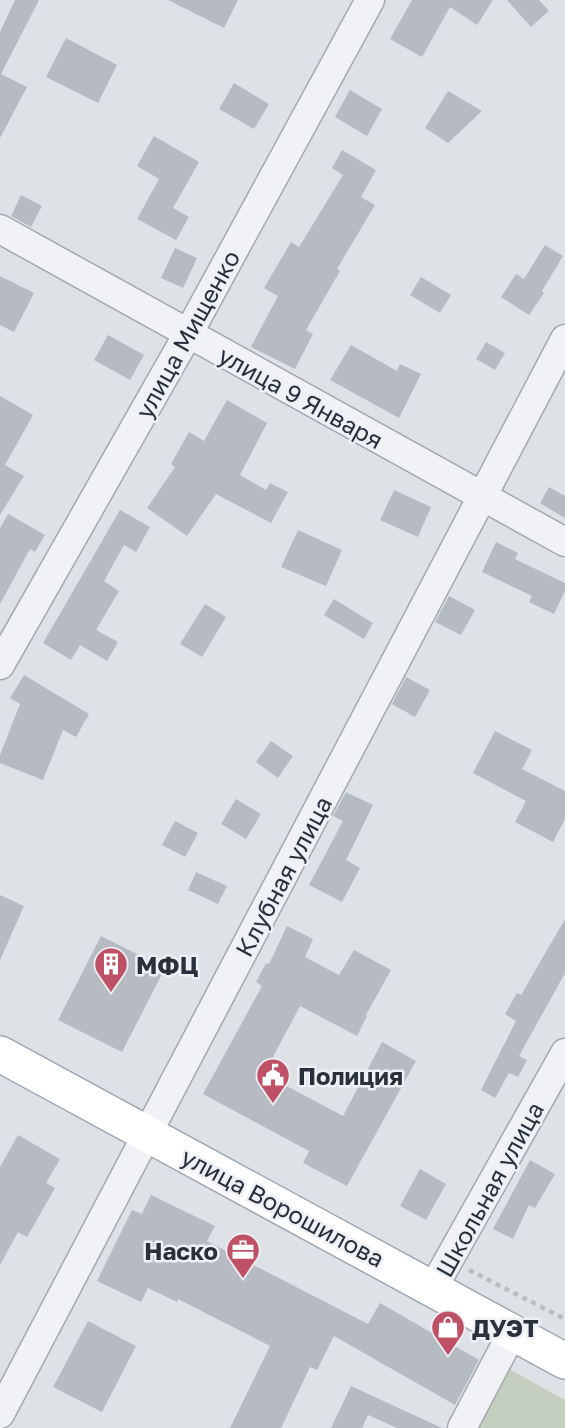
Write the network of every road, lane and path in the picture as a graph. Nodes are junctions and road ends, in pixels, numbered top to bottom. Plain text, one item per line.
1 (370, 0) edge
2 (0, 229) edge
3 (188, 334) junction
4 (565, 339) edge
5 (482, 497) junction
6 (565, 542) edge
7 (0, 665) edge
8 (565, 1053) edge
9 (0, 1054) edge
10 (147, 1134) junction
11 (441, 1274) junction
12 (565, 1320) edge
13 (512, 1333) junction
14 (565, 1361) edge
15 (0, 1414) edge
16 (462, 1428) edge

1 - 3 street, улица Мищенко
2 - 3 street, улица 9 Января
3 - 5 street, улица 9 Января
3 - 7 street, улица Мищенко
4 - 5 street, Клубная улица
5 - 6 street, улица 9 Января
5 - 10 street, Клубная улица
8 - 11 street, Школьная улица
9 - 10 main road, улица Ворошилова
10 - 11 main road, улица Ворошилова
10 - 15 street, Клубная улица
11 - 12 path
11 - 13 main road, улица Ворошилова
13 - 14 main road, улица Ворошилова
13 - 16 street

